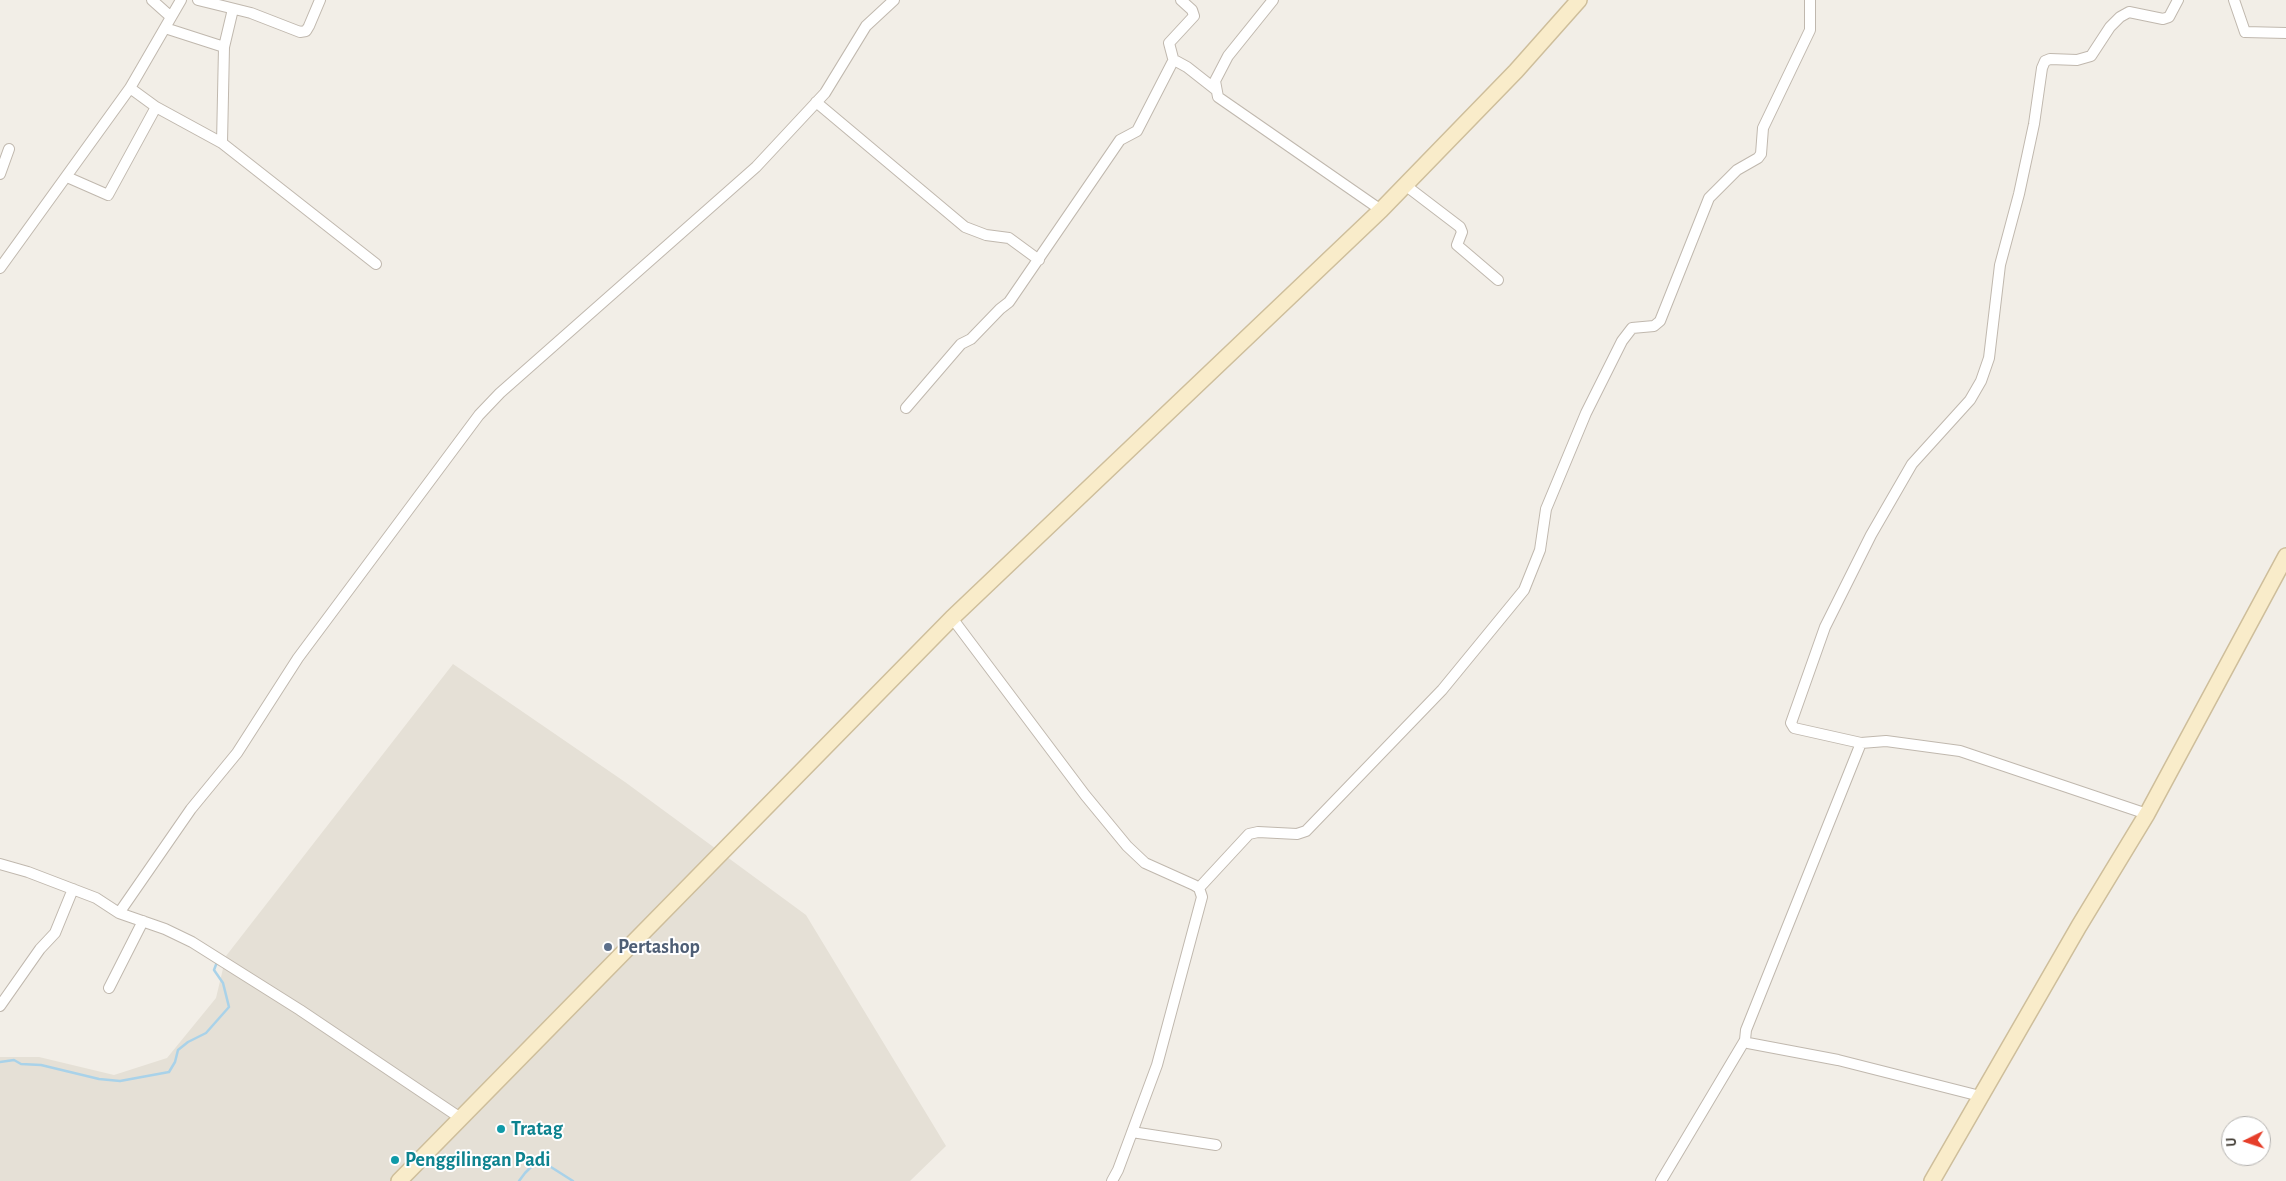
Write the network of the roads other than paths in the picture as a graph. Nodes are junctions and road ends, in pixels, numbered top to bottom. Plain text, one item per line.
1 (152, 0) edge
2 (181, 0) edge
3 (198, 0) edge
4 (320, 0) edge
5 (894, 0) edge
6 (1181, 0) edge
7 (1273, 0) edge
8 (1579, 0) edge
9 (1810, 0) edge
10 (2178, 0) edge
11 (2234, 0) edge
12 (233, 9) junction
13 (172, 17) junction
14 (165, 28) junction
15 (2286, 33) edge
16 (224, 47) junction
17 (1174, 62) junction
18 (130, 88) junction
19 (1215, 89) junction
20 (816, 102) junction
21 (156, 107) junction
22 (222, 143) junction
23 (9, 149) dead end
24 (0, 174) edge
25 (67, 177) junction
26 (1405, 185) junction
27 (1381, 210) junction
28 (1039, 260) junction
29 (2, 264) edge
30 (376, 264) dead end
31 (1498, 280) dead end
32 (906, 408) dead end
33 (2286, 556) edge
34 (952, 618) junction
35 (1861, 743) junction
36 (2147, 814) junction
37 (0, 864) edge
38 (1199, 888) junction
39 (73, 889) junction
40 (119, 913) junction
41 (143, 921) junction
42 (109, 988) dead end
43 (0, 1006) edge
44 (1745, 1040) junction
45 (1980, 1096) junction
46 (459, 1117) junction
47 (1132, 1132) junction
48 (1216, 1145) dead end
49 (398, 1181) edge
50 (1112, 1181) edge
51 (1661, 1181) edge
52 (1932, 1181) edge

1 - 13 street
2 - 13 street
3 - 12 street
4 - 12 street
5 - 20 street
6 - 17 street
7 - 19 street
8 - 26 street
9 - 38 street
10 - 35 street
11 - 15 street
12 - 16 street
13 - 14 street
14 - 16 street
14 - 18 street
16 - 22 street
17 - 19 street
17 - 28 street
18 - 21 street
18 - 25 street
19 - 27 street
20 - 28 street
20 - 40 street
21 - 22 street
21 - 25 street
22 - 30 street
23 - 24 street
25 - 29 street
26 - 27 street
26 - 31 street
27 - 34 street
28 - 32 street
33 - 36 street
34 - 38 street
34 - 46 street
35 - 36 street
35 - 44 street
36 - 45 street
37 - 39 street
38 - 47 street
39 - 40 street
39 - 43 street
40 - 41 street
41 - 42 street
41 - 46 street
44 - 45 street
44 - 51 street
45 - 52 street
46 - 49 street
47 - 48 street
47 - 50 street

